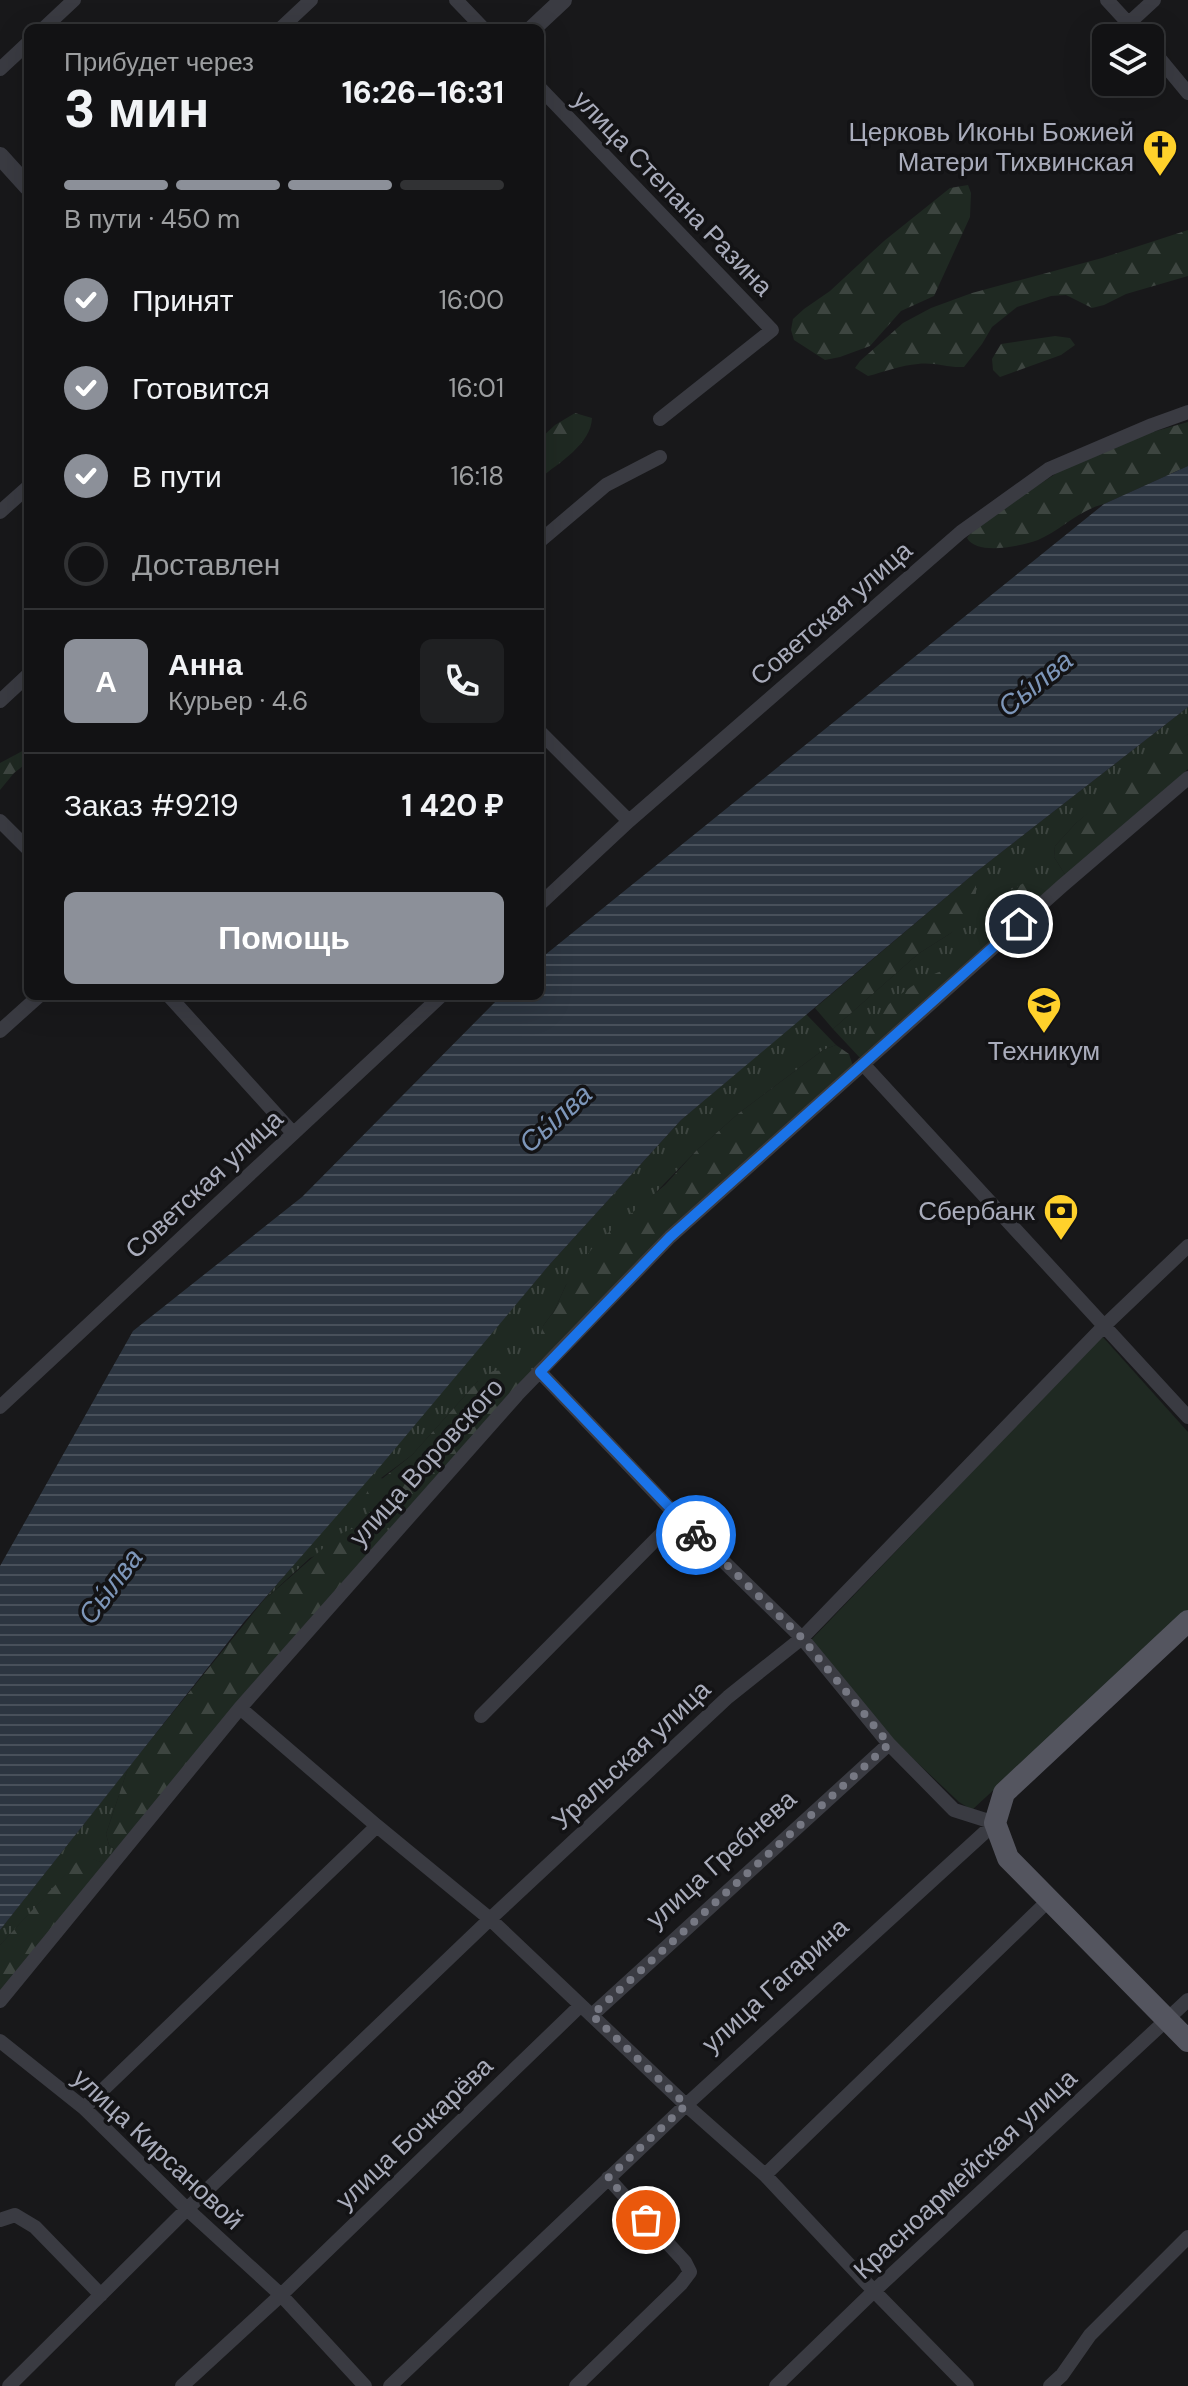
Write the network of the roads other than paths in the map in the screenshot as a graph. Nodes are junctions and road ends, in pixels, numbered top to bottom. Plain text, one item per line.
1 (74, 0) edge
2 (311, 0) edge
3 (456, 0) edge
4 (563, 0) edge
5 (1107, 0) edge
6 (1154, 0) edge
7 (1129, 23) joint
8 (48, 24) edge
9 (285, 24) edge
10 (479, 24) edge
11 (537, 24) edge
12 (24, 47) edge
13 (1164, 64) edge
14 (0, 69) edge
15 (544, 92) edge
16 (1188, 93) edge
17 (0, 156) edge
18 (24, 183) edge
19 (1188, 412) edge
20 (660, 419) dead end
21 (660, 457) dead end
22 (24, 491) edge
23 (0, 512) edge
24 (544, 538) edge
25 (24, 679) edge
26 (0, 701) edge
27 (544, 736) edge
28 (1188, 778) edge
29 (0, 821) edge
30 (629, 821) junction
31 (24, 845) edge
32 (544, 900) edge
33 (35, 1000) edge
34 (173, 1000) edge
35 (437, 1000) edge
36 (0, 1031) edge
37 (863, 1064) junction
38 (293, 1133) junction
39 (1188, 1246) edge
40 (1103, 1327) junction
41 (540, 1372) junction
42 (0, 1407) edge
43 (1188, 1417) edge
44 (678, 1517) junction
45 (1188, 1621) edge
46 (802, 1638) junction
47 (240, 1708) junction
48 (481, 1716) dead end
49 (889, 1744) junction
50 (995, 1823) junction
51 (377, 1826) junction
52 (1050, 1899) junction
53 (490, 1919) junction
54 (1188, 2000) edge
55 (0, 2001) edge
56 (586, 2010) junction
57 (1167, 2019) junction
58 (0, 2041) edge
59 (1188, 2041) edge
60 (686, 2105) junction
61 (84, 2108) junction
62 (765, 2175) junction
63 (608, 2178) junction
64 (187, 2209) junction
65 (0, 2220) edge
66 (1188, 2237) edge
67 (874, 2291) junction
68 (101, 2295) junction
69 (281, 2295) junction
70 (9, 2386) edge
71 (182, 2386) edge
72 (365, 2386) edge
73 (390, 2386) edge
74 (576, 2386) edge
75 (776, 2386) edge
76 (967, 2386) edge
77 (1050, 2386) edge

1 - 8 street
2 - 9 street
3 - 10 street
4 - 11 street
5 - 7 street
6 - 7 street
12 - 14 street
13 - 16 street
15 - 20 street, улица Степана Разина
17 - 18 street
19 - 30 street, Советская улица
21 - 24 street
22 - 23 street
25 - 26 street
27 - 30 street
28 - 37 street, улица Воровского
29 - 31 street
30 - 32 street, Советская улица
33 - 36 street
34 - 38 street
35 - 38 street, Советская улица
37 - 40 street
37 - 41 street, улица Воровского
38 - 42 street, Советская улица
39 - 40 street, Уральская улица
40 - 43 street
40 - 46 street, Уральская улица
41 - 44 street
41 - 47 street, улица Воровского
44 - 46 street
44 - 48 street
45 - 50 main road, улица Гагарина
46 - 49 street
46 - 53 street, Уральская улица
47 - 51 street
47 - 55 street, улица Воровского
49 - 50 street
49 - 56 street, улица Гребнева
50 - 52 main road
50 - 60 street, улица Гагарина
51 - 53 street
51 - 61 street
52 - 57 main road
52 - 62 street
53 - 56 street
53 - 64 street, Уральская улица
54 - 57 street, Красноармейская улица
56 - 60 street
56 - 69 street, улица Бочкарёва
57 - 59 main road
57 - 67 street, Красноармейская улица
58 - 61 street, улица Кирсановой
60 - 62 street
60 - 63 street, улица Гагарина
61 - 64 street, улица Кирсановой
62 - 67 street
63 - 73 street, улица Гагарина
63 - 74 street
64 - 68 street, Уральская улица
64 - 69 street, улица Кирсановой
65 - 68 street
66 - 77 street
67 - 75 street, Красноармейская улица
67 - 76 street
68 - 70 street, Уральская улица
69 - 71 street
69 - 72 street, улица Кирсановой

